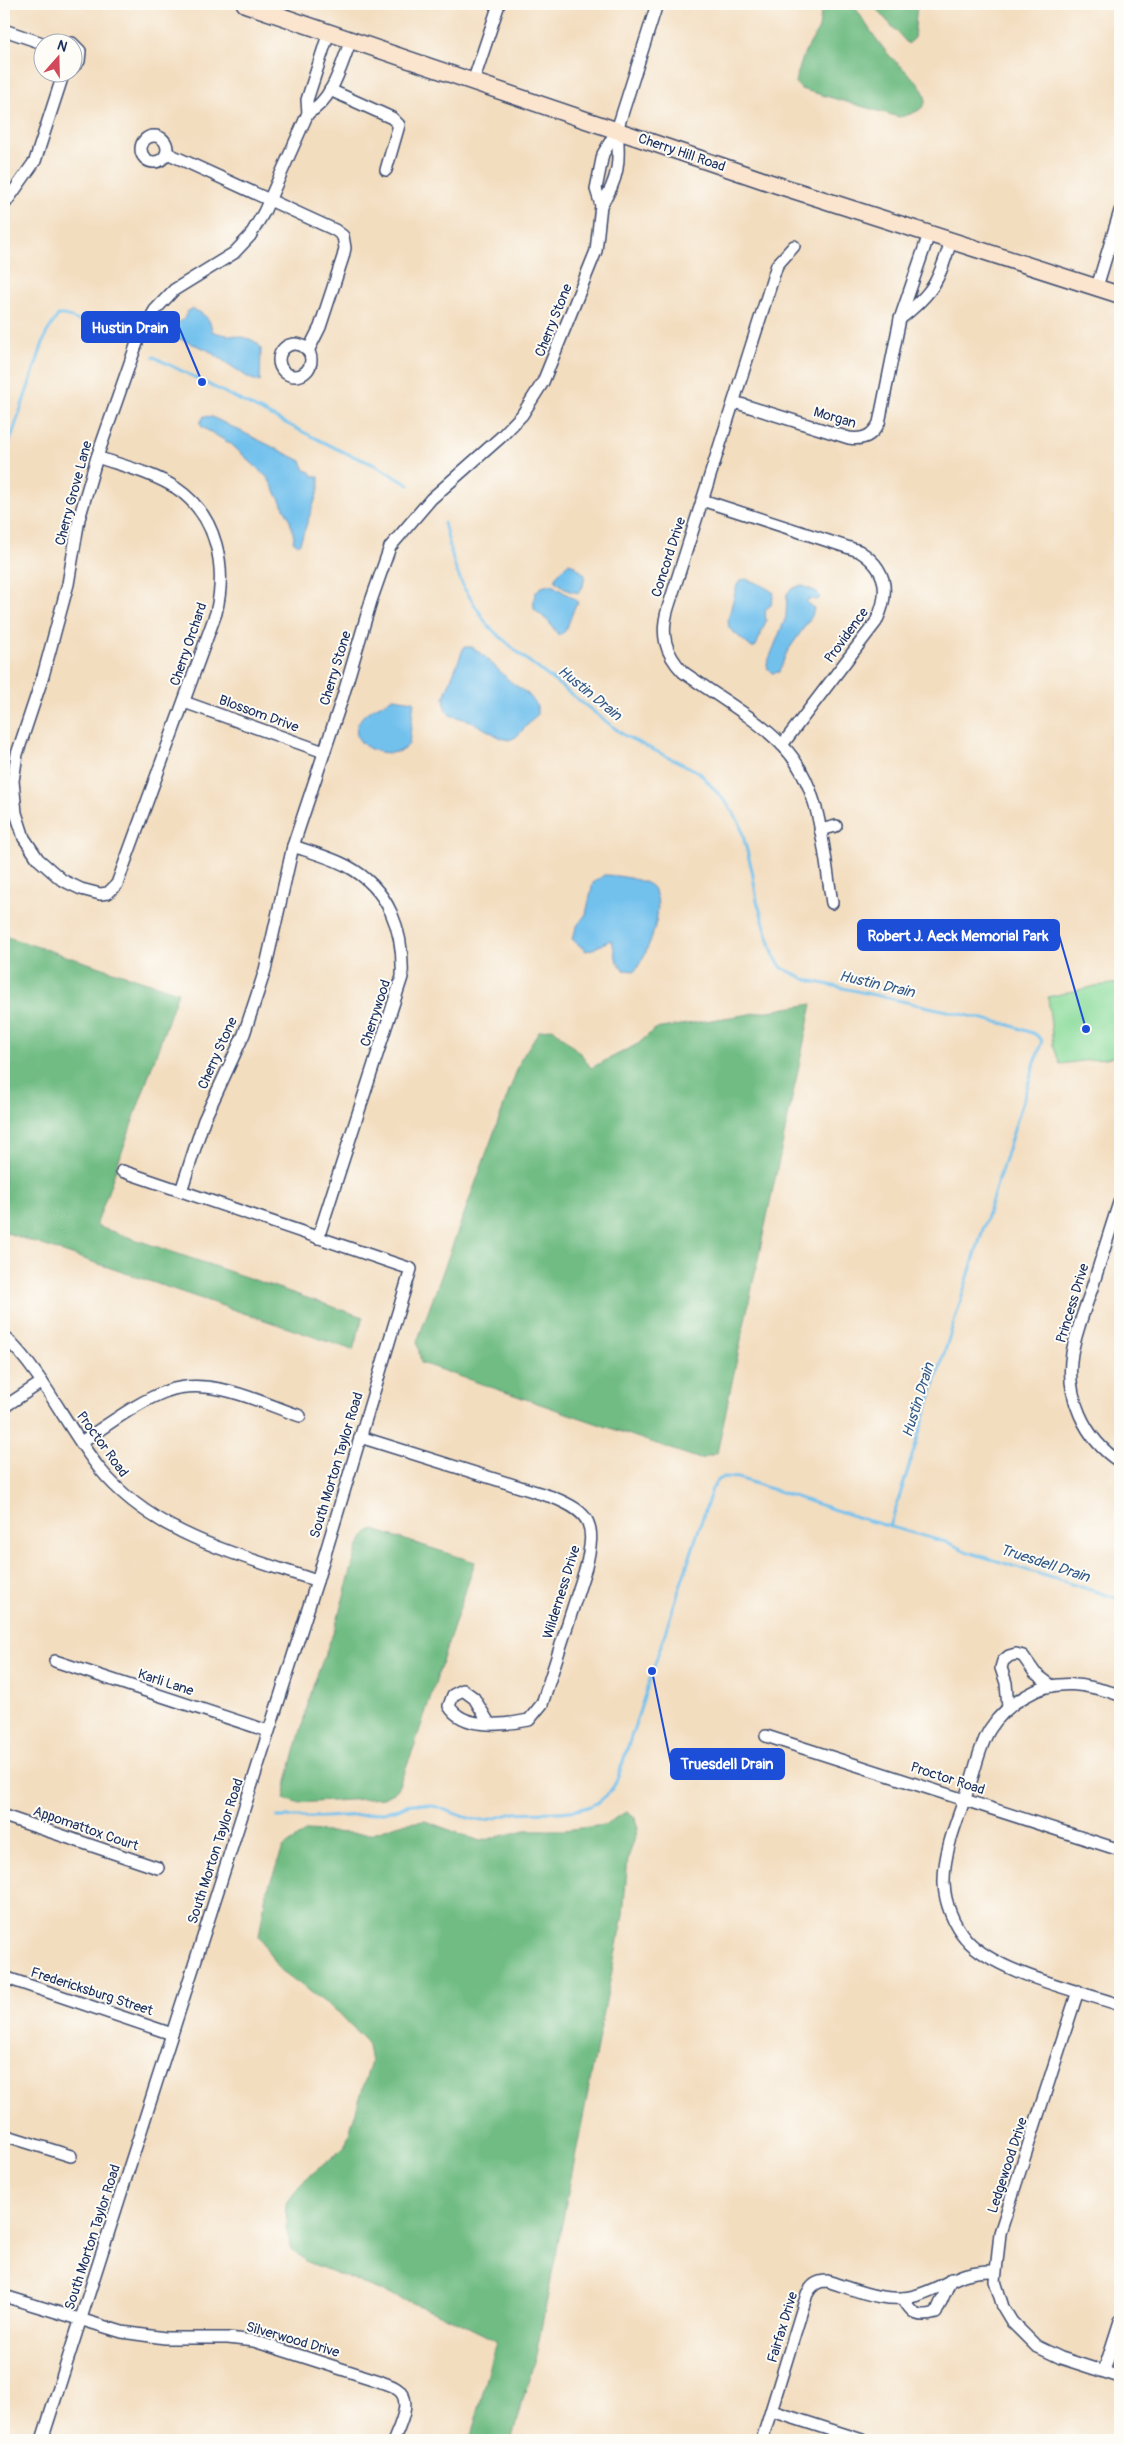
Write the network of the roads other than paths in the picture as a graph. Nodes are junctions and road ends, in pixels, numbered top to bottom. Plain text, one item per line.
1 (245, 4) edge
2 (498, 4) edge
3 (657, 4) edge
4 (4, 30) edge
5 (328, 32) junction
6 (32, 40) edge
7 (351, 40) junction
8 (62, 82) edge
9 (473, 82) junction
10 (330, 90) junction
11 (308, 113) junction
12 (617, 130) junction
13 (167, 153) dead end
14 (386, 170) dead end
15 (270, 201) junction
16 (4, 205) edge
17 (601, 205) junction
18 (1120, 211) edge
19 (929, 234) junction
20 (951, 241) junction
21 (794, 246) dead end
22 (1097, 287) junction
23 (1120, 295) edge
24 (900, 319) junction
25 (308, 350) dead end
26 (734, 402) junction
27 (97, 457) junction
28 (702, 500) junction
29 (184, 702) junction
30 (782, 745) junction
31 (324, 752) junction
32 (836, 826) dead end
33 (820, 830) junction
34 (293, 846) junction
35 (108, 893) joint
36 (832, 903) dead end
37 (122, 1171) dead end
38 (181, 1191) junction
39 (1120, 1200) edge
40 (318, 1238) junction
41 (4, 1336) edge
42 (42, 1382) junction
43 (4, 1407) edge
44 (300, 1416) dead end
45 (360, 1437) junction
46 (81, 1442) junction
47 (1120, 1462) edge
48 (317, 1581) junction
49 (55, 1661) dead end
50 (1052, 1686) junction
51 (1120, 1695) edge
52 (1008, 1708) junction
53 (489, 1723) dead end
54 (268, 1731) junction
55 (766, 1736) dead end
56 (965, 1800) junction
57 (4, 1816) edge
58 (1120, 1850) edge
59 (158, 1868) dead end
60 (4, 1977) edge
61 (1078, 1991) junction
62 (1120, 2005) edge
63 (172, 2034) junction
64 (4, 2135) edge
65 (71, 2156) dead end
66 (995, 2271) junction
67 (951, 2279) junction
68 (4, 2296) edge
69 (903, 2298) junction
70 (81, 2320) junction
71 (1120, 2320) edge
72 (1104, 2371) junction
73 (1120, 2377) edge
74 (772, 2411) junction
75 (42, 2440) edge
76 (394, 2440) edge
77 (762, 2440) edge
78 (862, 2440) edge

1 - 5 main road, Cherry Hill Road
2 - 9 street
3 - 12 street
4 - 6 street
5 - 7 main road, Cherry Hill Road
5 - 11 street, Cherry Grove Lane
7 - 9 main road, Cherry Hill Road
7 - 10 street, Cherry Grove Lane
8 - 16 street
9 - 12 main road, Cherry Hill Road
10 - 11 street, Cherry Grove Lane
10 - 14 street
11 - 15 street, Cherry Grove Lane
12 - 17 street, Cherry Stone
12 - 17 street, Cherry Stone
12 - 19 main road, Cherry Hill Road
13 - 15 street
15 - 25 street
15 - 27 street, Cherry Grove Lane
17 - 31 street, Cherry Stone
18 - 22 street
19 - 20 main road, Cherry Hill Road
19 - 24 street, Morgan
20 - 22 main road, Cherry Hill Road
20 - 24 street
21 - 26 street, Concord Drive
22 - 23 main road, Cherry Hill Road
24 - 26 street, Morgan
26 - 28 street, Concord Drive
27 - 29 street, Cherry Orchard
27 - 35 street, Cherry Grove Lane
28 - 30 street, Concord Drive
28 - 30 street, Providence
29 - 31 street, Blossom Drive
29 - 35 street, Cherry Orchard
30 - 33 street, Concord Drive
31 - 34 street, Cherry Stone
32 - 33 street
33 - 36 street, Concord Drive
34 - 38 street, Cherry Stone
34 - 40 street, Cherrywood
37 - 38 street
38 - 40 street
39 - 47 street, Princess Drive
40 - 45 street, South Morton Taylor Road
41 - 42 street, Proctor Road
42 - 43 street
42 - 46 street, Proctor Road
44 - 46 street
45 - 48 street, South Morton Taylor Road
45 - 53 street, Wilderness Drive
46 - 48 street, Proctor Road
48 - 54 street, South Morton Taylor Road
49 - 54 street, Karli Lane
50 - 51 street
50 - 52 street
50 - 52 street
52 - 56 street
54 - 63 street, South Morton Taylor Road
55 - 56 street, Proctor Road
56 - 58 street, Proctor Road
56 - 61 street
57 - 59 street, Appomattox Court
60 - 63 street, Fredericksburg Street
61 - 62 street
61 - 66 street, Ledgewood Drive
63 - 70 street, South Morton Taylor Road
64 - 65 street
66 - 67 street, Fairfax Drive
66 - 72 street, Ledgewood Drive
67 - 69 street, Fairfax Drive
67 - 69 street
68 - 70 street, Silverwood Drive
69 - 74 street, Fairfax Drive
70 - 75 street, South Morton Taylor Road
70 - 76 street, Silverwood Drive
71 - 72 street
72 - 73 street, Ledgewood Drive
74 - 77 street, Fairfax Drive
74 - 78 street

